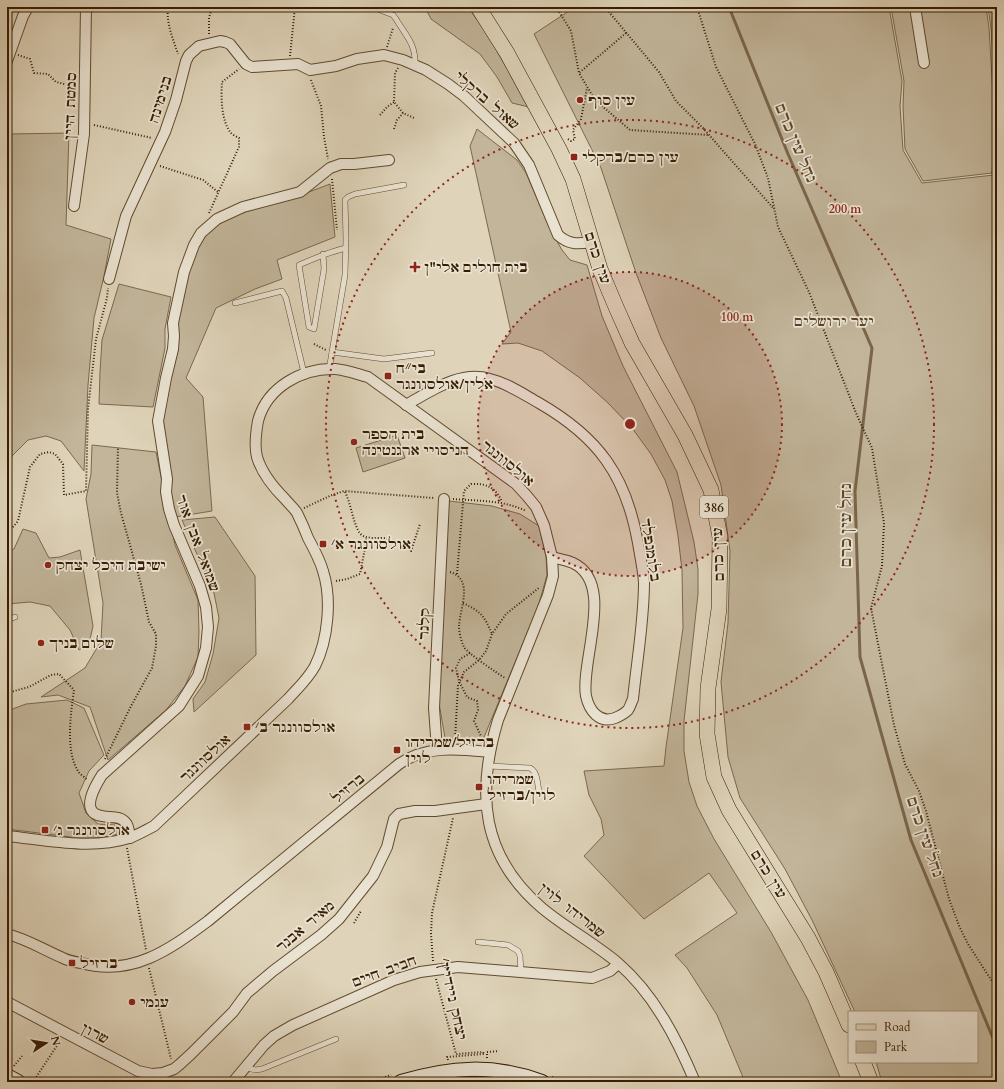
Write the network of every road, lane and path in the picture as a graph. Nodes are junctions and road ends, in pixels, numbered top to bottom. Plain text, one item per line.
1 (28, 7) edge
2 (86, 7) edge
3 (168, 7) edge
4 (212, 7) edge
5 (295, 7) edge
6 (478, 7) edge
7 (560, 7) edge
8 (601, 7) edge
9 (697, 7) edge
10 (914, 7) edge
11 (375, 8) edge
12 (396, 19) junction
13 (626, 33) junction
14 (209, 43) junction
15 (384, 55) junction
16 (8, 56) edge
17 (924, 63) dead end
18 (246, 64) junction
19 (289, 65) junction
20 (415, 65) junction
21 (183, 70) junction
22 (310, 70) junction
23 (395, 73) dead end
24 (579, 73) junction
25 (587, 87) junction
26 (85, 102) junction
27 (394, 102) junction
28 (403, 113) junction
29 (380, 116) dead end
30 (414, 118) dead end
31 (85, 123) junction
32 (394, 129) dead end
33 (708, 135) junction
34 (162, 140) junction
35 (560, 149) junction
36 (389, 160) dead end
37 (151, 163) junction
38 (330, 168) junction
39 (404, 185) dead end
40 (218, 192) junction
41 (74, 206) dead end
42 (774, 209) junction
43 (209, 226) junction
44 (591, 242) junction
45 (346, 248) junction
46 (338, 250) junction
47 (323, 254) junction
48 (109, 279) joint
49 (235, 303) dead end
50 (314, 344) dead end
51 (332, 352) junction
52 (432, 353) dead end
53 (329, 370) junction
54 (304, 373) junction
55 (406, 405) junction
56 (118, 447) dead end
57 (344, 491) junction
58 (444, 499) junction
59 (463, 500) junction
60 (502, 503) junction
61 (296, 512) junction
62 (529, 513) dead end
63 (420, 524) dead end
64 (7, 534) edge
65 (366, 537) junction
66 (552, 557) junction
67 (441, 569) junction
68 (457, 574) junction
69 (553, 576) junction
70 (337, 581) dead end
71 (462, 603) junction
72 (15, 617) dead end
73 (7, 620) edge
74 (492, 634) junction
75 (470, 653) junction
76 (479, 660) junction
77 (460, 681) junction
78 (512, 684) junction
79 (7, 693) edge
80 (481, 736) dead end
81 (454, 749) junction
82 (437, 750) junction
83 (490, 752) junction
84 (488, 766) junction
85 (102, 775) junction
86 (94, 786) junction
87 (539, 791) dead end
88 (486, 804) junction
89 (456, 809) junction
90 (7, 836) edge
91 (130, 838) junction
92 (361, 911) dead end
93 (354, 923) dead end
94 (7, 934) edge
95 (478, 942) dead end
96 (618, 964) junction
97 (434, 970) junction
98 (521, 972) junction
99 (997, 989) edge
100 (7, 1002) edge
101 (848, 1023) edge
102 (66, 1033) junction
103 (336, 1039) dead end
104 (499, 1051) dead end
105 (22, 1056) dead end
106 (486, 1061) dead end
107 (448, 1062) dead end
108 (863, 1063) edge
109 (245, 1067) junction
110 (174, 1069) joint
111 (10, 1072) edge
112 (331, 1079) dead end
113 (18, 1082) edge
114 (33, 1082) edge
115 (233, 1082) edge
116 (329, 1082) edge
117 (401, 1082) edge
118 (542, 1082) edge
119 (695, 1082) edge
120 (871, 1082) edge

1 - 16 street
2 - 26 street, סמטת היין
3 - 21 path
4 - 14 path
5 - 19 path
6 - 35 main road, עין כרם / 386
7 - 24 path
8 - 13 path
9 - 42 path
10 - 17 street
11 - 12 lane
12 - 15 path
12 - 20 lane
13 - 24 path
13 - 33 path
14 - 18 street
14 - 21 street, בנימינה
15 - 20 street, שאול ברקלי
15 - 22 street, שאול ברקלי
16 - 26 path
18 - 19 street
18 - 40 path
19 - 22 street
20 - 44 street, שאול ברקלי
21 - 34 street, בנימינה
22 - 38 path
23 - 27 path
24 - 25 path
25 - 33 path
25 - 35 path
26 - 31 street, סמטת היין
27 - 28 path
27 - 29 path
28 - 30 path
28 - 32 path
31 - 34 path
31 - 41 street, סמטת היין
33 - 42 path
34 - 37 street, בנימינה
35 - 44 main road, עין כרם / 386
36 - 38 street, שמואל אבן אור
37 - 40 path
37 - 48 street, בנימינה
38 - 43 street, שמואל אבן אור
38 - 46 path
39 - 45 lane
40 - 43 path
42 - 99 path
43 - 85 street, שמואל אבן אור
44 - 101 main road, עין כרם / 386
45 - 46 lane
45 - 51 lane
46 - 47 lane
47 - 47 lane
48 - 64 path
49 - 54 lane
50 - 51 path
51 - 52 lane
51 - 53 lane
53 - 54 street, אולסוונגר
53 - 55 street, אולסוונגר
54 - 61 street, אולסוונגר
55 - 66 street, אולסוונגר
55 - 66 street, בלומנפלד
56 - 85 path
57 - 58 path
57 - 61 path
57 - 65 path
58 - 59 path
58 - 67 street, קלנר
59 - 60 path
59 - 60 path
59 - 68 path
60 - 62 path
61 - 91 street, אולסוונגר
63 - 65 path
65 - 70 path
66 - 69 street, שמריהו לוין
67 - 68 path
67 - 82 street, קלנר
68 - 71 path
69 - 74 path
69 - 78 street, שמריהו לוין
71 - 74 path
71 - 75 path
72 - 73 lane
74 - 76 path
75 - 76 path
75 - 77 path
76 - 77 path
76 - 78 path
77 - 80 path
77 - 81 path
78 - 83 street, שמריהו לוין
79 - 86 path
81 - 82 street, ברזיל
81 - 83 street, ברזיל
82 - 94 street, ברזיל
83 - 84 street, שמריהו לוין
84 - 87 lane
84 - 88 street, שמריהו לוין
85 - 86 street, שמואל אבן אור
86 - 91 street, שמואל אבן אור
88 - 89 street, מאיר אבנר
88 - 96 street, שמריהו לוין
89 - 97 path, יצחק ניידיץ׳
89 - 110 street, מאיר אבנר
90 - 91 street, אולסוונגר
92 - 93 path
95 - 98 lane
96 - 98 street, חביב חיים
96 - 119 street, שמריהו לוין
97 - 98 street, חביב חיים
97 - 107 path, יצחק ניידיץ׳
97 - 109 street, חביב חיים
100 - 102 street, שרון
102 - 110 street, שרון
102 - 114 path
103 - 109 lane
104 - 106 path
105 - 111 path
108 - 120 main road
109 - 115 street, חביב חיים
111 - 113 main road
112 - 116 path
117 - 118 main road

